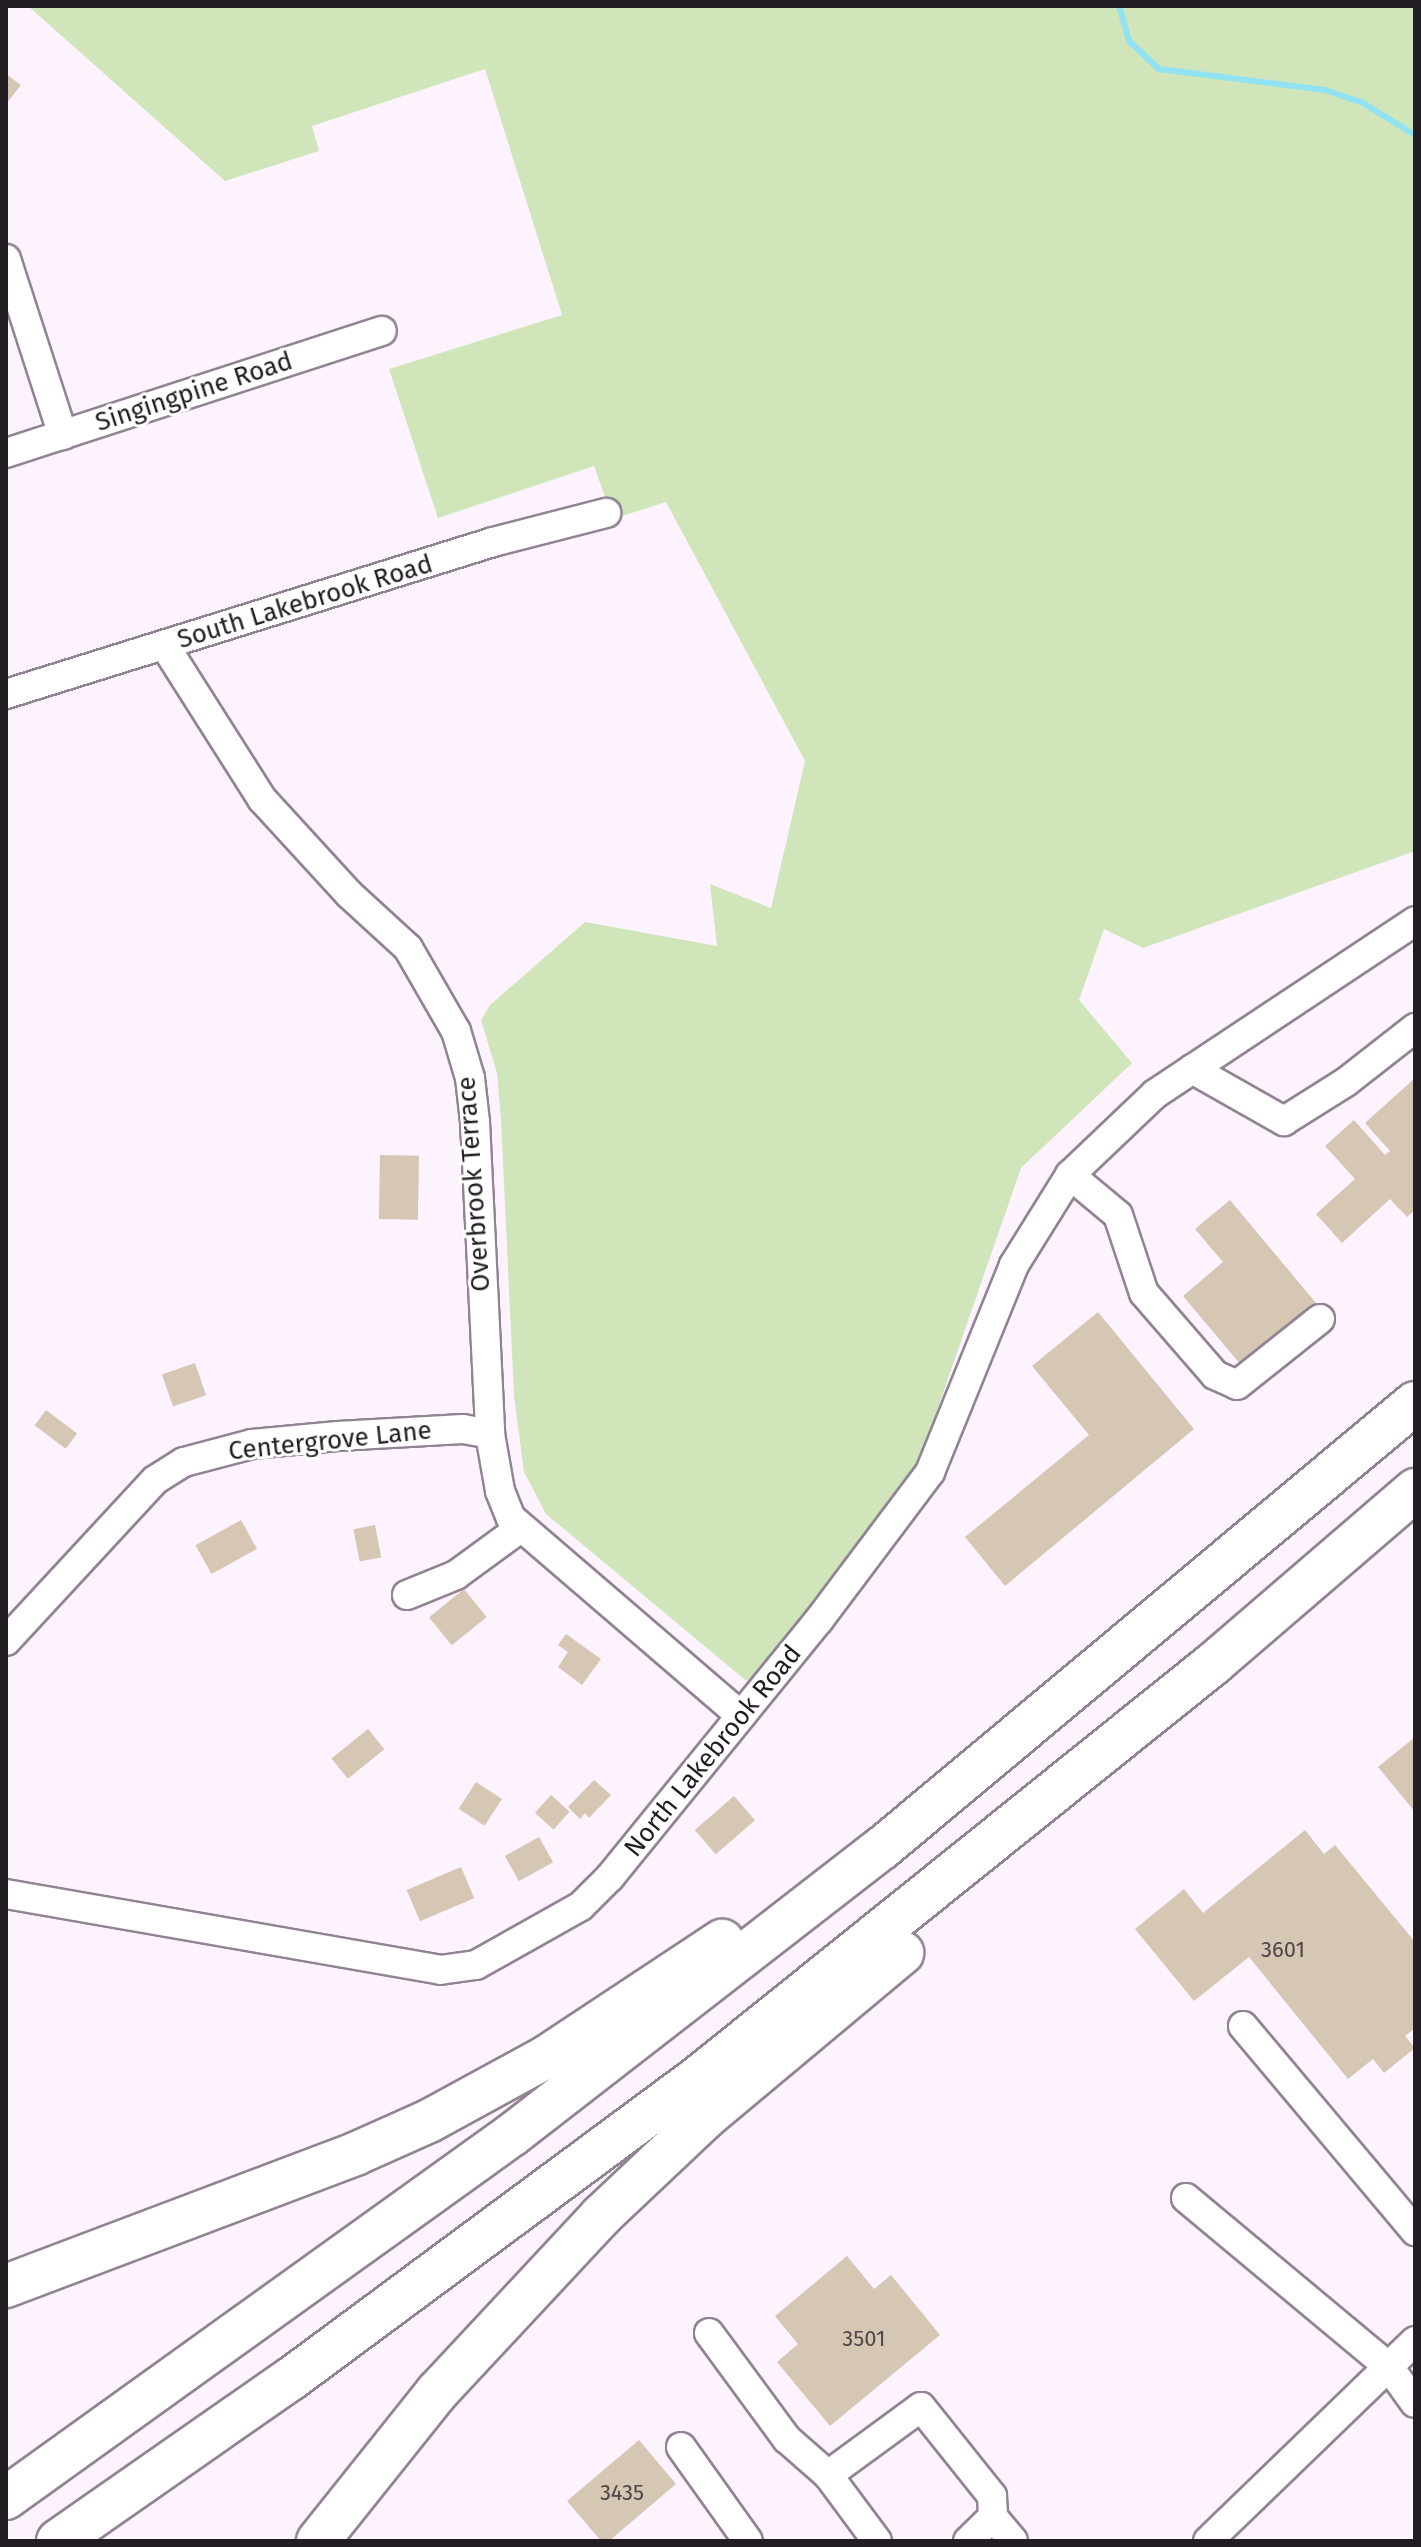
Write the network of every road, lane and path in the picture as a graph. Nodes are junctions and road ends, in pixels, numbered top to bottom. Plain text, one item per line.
1 (6, 259) edge
2 (382, 331) dead end
3 (63, 435) junction
4 (6, 453) edge
5 (606, 513) dead end
6 (165, 646) junction
7 (6, 694) edge
8 (1415, 921) edge
9 (1415, 1028) edge
10 (1192, 1069) junction
11 (1070, 1175) junction
12 (1320, 1319) dead end
13 (1415, 1403) edge
14 (490, 1434) junction
15 (1415, 1490) edge
16 (519, 1529) junction
17 (407, 1595) dead end
18 (6, 1641) edge
19 (1213, 1664) junction
20 (741, 1716) junction
21 (882, 1848) junction
22 (6, 1894) edge
23 (1243, 2026) dead end
24 (1186, 2198) dead end
25 (1415, 2231) edge
26 (6, 2286) edge
27 (709, 2333) dead end
28 (1415, 2341) edge
29 (1389, 2367) junction
30 (1415, 2403) edge
31 (681, 2447) dead end
32 (828, 2475) junction
33 (6, 2498) edge
34 (993, 2517) junction
35 (58, 2541) edge
36 (318, 2541) edge
37 (748, 2541) edge
38 (877, 2541) edge
39 (968, 2541) edge
40 (1013, 2541) edge
41 (1208, 2541) edge

1 - 3 street
2 - 3 street, Singingpine Road
3 - 4 street, Singingpine Road
5 - 6 street, South Lakebrook Road
6 - 7 street, South Lakebrook Road
6 - 14 street, Overbrook Terrace
8 - 10 street, North Lakebrook Road
9 - 10 street
10 - 11 street, North Lakebrook Road
11 - 12 street
11 - 20 street, North Lakebrook Road
13 - 21 highway
14 - 16 street, Overbrook Terrace
14 - 18 street, Centergrove Lane
15 - 19 highway
16 - 17 street
16 - 20 street, Overbrook Terrace
19 - 35 highway
19 - 36 highway
20 - 22 street, North Lakebrook Road
21 - 26 highway
21 - 33 highway
23 - 25 street
24 - 29 street
27 - 32 street
28 - 29 street
29 - 30 street
29 - 41 street
31 - 37 street
32 - 34 street
32 - 38 street
34 - 39 street
34 - 40 street

